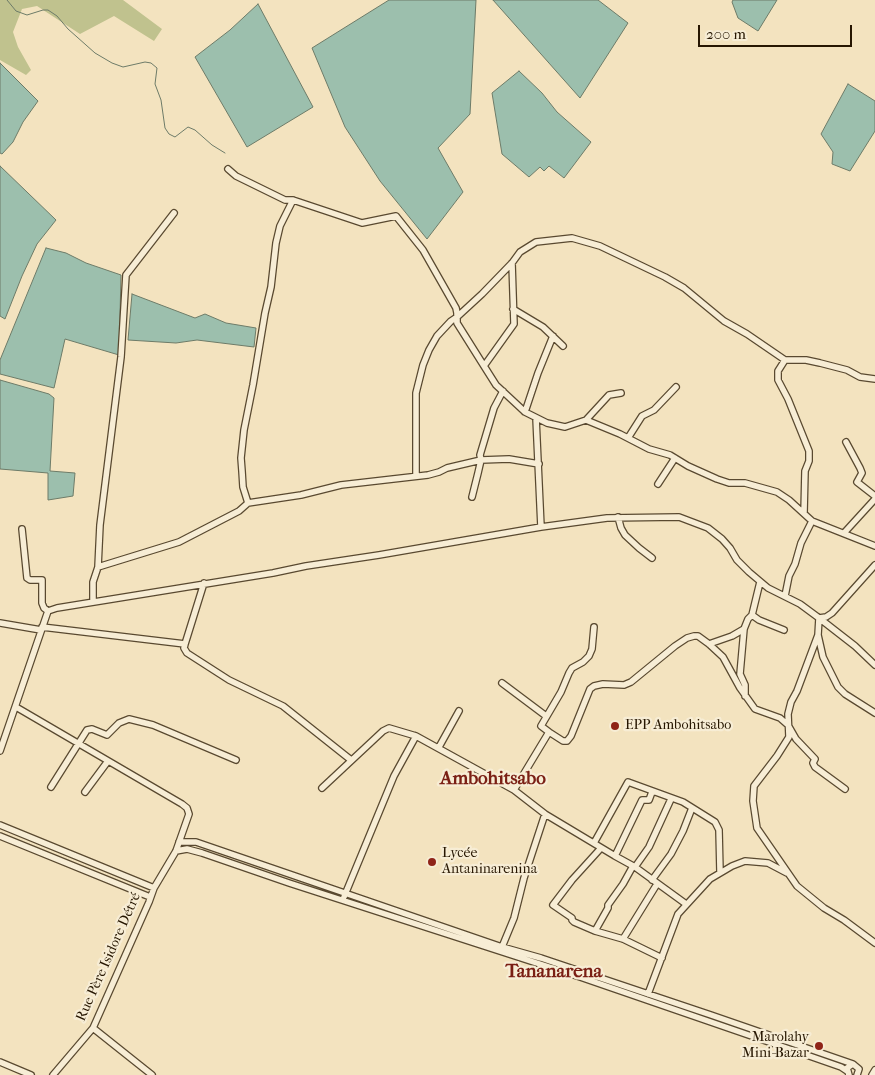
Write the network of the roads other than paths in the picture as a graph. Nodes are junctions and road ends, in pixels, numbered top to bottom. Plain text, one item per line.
1 (228, 169) dead end
2 (293, 200) junction
3 (174, 213) dead end
4 (512, 263) junction
5 (513, 309) junction
6 (457, 317) junction
7 (553, 336) junction
8 (563, 346) dead end
9 (785, 360) junction
10 (484, 366) junction
11 (875, 379) edge
12 (676, 387) dead end
13 (504, 390) junction
14 (621, 393) dead end
15 (525, 412) junction
16 (536, 418) junction
17 (586, 420) junction
18 (628, 438) junction
19 (846, 442) dead end
20 (675, 458) junction
21 (481, 460) junction
22 (539, 464) junction
23 (416, 476) junction
24 (658, 484) dead end
25 (472, 497) dead end
26 (875, 497) edge
27 (248, 503) junction
28 (804, 513) junction
29 (618, 518) junction
30 (812, 521) junction
31 (541, 527) junction
32 (22, 529) dead end
33 (844, 533) junction
34 (875, 546) edge
35 (652, 558) dead end
36 (875, 565) edge
37 (98, 567) junction
38 (760, 582) junction
39 (204, 584) junction
40 (785, 596) junction
41 (93, 602) junction
42 (48, 611) junction
43 (752, 615) junction
44 (820, 618) junction
45 (0, 623) edge
46 (594, 627) dead end
47 (41, 628) junction
48 (744, 629) junction
49 (784, 630) dead end
50 (818, 635) junction
51 (185, 644) junction
52 (709, 644) junction
53 (875, 665) edge
54 (502, 683) dead end
55 (746, 696) junction
56 (16, 707) junction
57 (459, 712) dead end
58 (875, 714) edge
59 (546, 716) junction
60 (788, 725) junction
61 (549, 732) junction
62 (416, 736) junction
63 (78, 743) junction
64 (439, 747) junction
65 (0, 751) edge
66 (236, 760) dead end
67 (351, 760) junction
68 (108, 761) junction
69 (51, 787) dead end
70 (322, 788) dead end
71 (845, 789) dead end
72 (514, 790) junction
73 (85, 792) dead end
74 (652, 792) junction
75 (671, 799) junction
76 (692, 808) junction
77 (545, 814) junction
78 (0, 825) edge
79 (0, 836) edge
80 (179, 842) junction
81 (594, 843) junction
82 (601, 848) junction
83 (176, 851) junction
84 (616, 856) junction
85 (634, 866) junction
86 (720, 872) junction
87 (292, 874) junction
88 (788, 874) junction
89 (654, 882) junction
90 (289, 883) junction
91 (154, 888) junction
92 (346, 894) junction
93 (150, 896) junction
94 (343, 901) junction
95 (686, 904) junction
96 (444, 930) junction
97 (595, 931) junction
98 (623, 939) junction
99 (875, 943) edge
100 (498, 947) junction
101 (662, 958) junction
102 (638, 994) junction
103 (648, 994) junction
104 (724, 1023) junction
105 (93, 1028) junction
106 (753, 1034) junction
107 (0, 1062) edge
108 (856, 1066) junction
109 (875, 1070) edge
110 (847, 1073) edge
111 (31, 1075) edge
112 (52, 1075) edge
113 (152, 1075) edge
114 (857, 1075) edge
115 (866, 1075) edge
116 (872, 1075) edge

1 - 2 street
2 - 6 street
2 - 27 street
3 - 37 street
4 - 5 street
4 - 6 street
4 - 9 street
5 - 7 street
5 - 10 street
6 - 10 street
6 - 23 street
7 - 8 street
7 - 15 street
9 - 11 street
9 - 28 street
10 - 13 street
12 - 18 street
13 - 15 street
13 - 21 street
14 - 17 street
15 - 16 street
16 - 17 street
16 - 22 street
17 - 18 street
18 - 20 street
19 - 26 street
20 - 24 street
20 - 28 street
21 - 22 street
21 - 23 street
21 - 25 street
22 - 31 street
23 - 27 street
26 - 33 street
27 - 37 street
28 - 30 street
29 - 31 street
29 - 35 street
29 - 38 street
30 - 33 street
30 - 40 street
31 - 39 street
32 - 42 street
33 - 34 street
36 - 44 street
37 - 41 street
38 - 40 street
38 - 43 street
39 - 41 street
39 - 51 street
40 - 44 street
41 - 42 street
42 - 47 street
43 - 48 street
43 - 49 street
44 - 50 street
44 - 53 street
45 - 47 street
46 - 59 street
47 - 51 street
47 - 56 street
48 - 52 street
48 - 55 street
50 - 58 street
50 - 60 street
51 - 67 street
52 - 55 street
52 - 61 street
54 - 59 street
55 - 60 street
56 - 63 street
56 - 65 street
57 - 64 street
59 - 61 street
60 - 71 street
60 - 88 street
61 - 72 street
62 - 64 street
62 - 67 street
62 - 92 street
63 - 66 street
63 - 68 street
63 - 69 street
64 - 72 street
67 - 70 street
68 - 73 street
68 - 80 street, Rue Père Isidore Détré
72 - 77 street
74 - 75 street
74 - 81 street
74 - 84 street
75 - 76 street
75 - 85 street
76 - 86 street
76 - 89 street
77 - 81 street
77 - 100 street
78 - 91 street
79 - 93 street
80 - 83 street, Rue Père Isidore Détré
80 - 87 street
81 - 82 street
82 - 84 street
82 - 97 street
83 - 90 street
83 - 91 street, Rue Père Isidore Détré
84 - 85 street
85 - 89 street
85 - 97 street
86 - 88 street
86 - 95 street
87 - 90 street
87 - 92 street
88 - 99 street
89 - 95 street
89 - 98 street
90 - 94 street
91 - 93 street, Rue Père Isidore Détré
92 - 94 street
92 - 96 street
93 - 105 street, Rue Père Isidore Détré
94 - 96 street
95 - 101 street
96 - 100 street
97 - 98 street
98 - 101 street
100 - 102 street
101 - 103 street
102 - 103 street
102 - 104 street
103 - 104 street
104 - 106 street
105 - 112 street, Rue Père Isidore Détré
105 - 113 street
106 - 108 street
106 - 110 street
107 - 111 street
108 - 110 street
108 - 114 street
108 - 115 street
109 - 116 street

